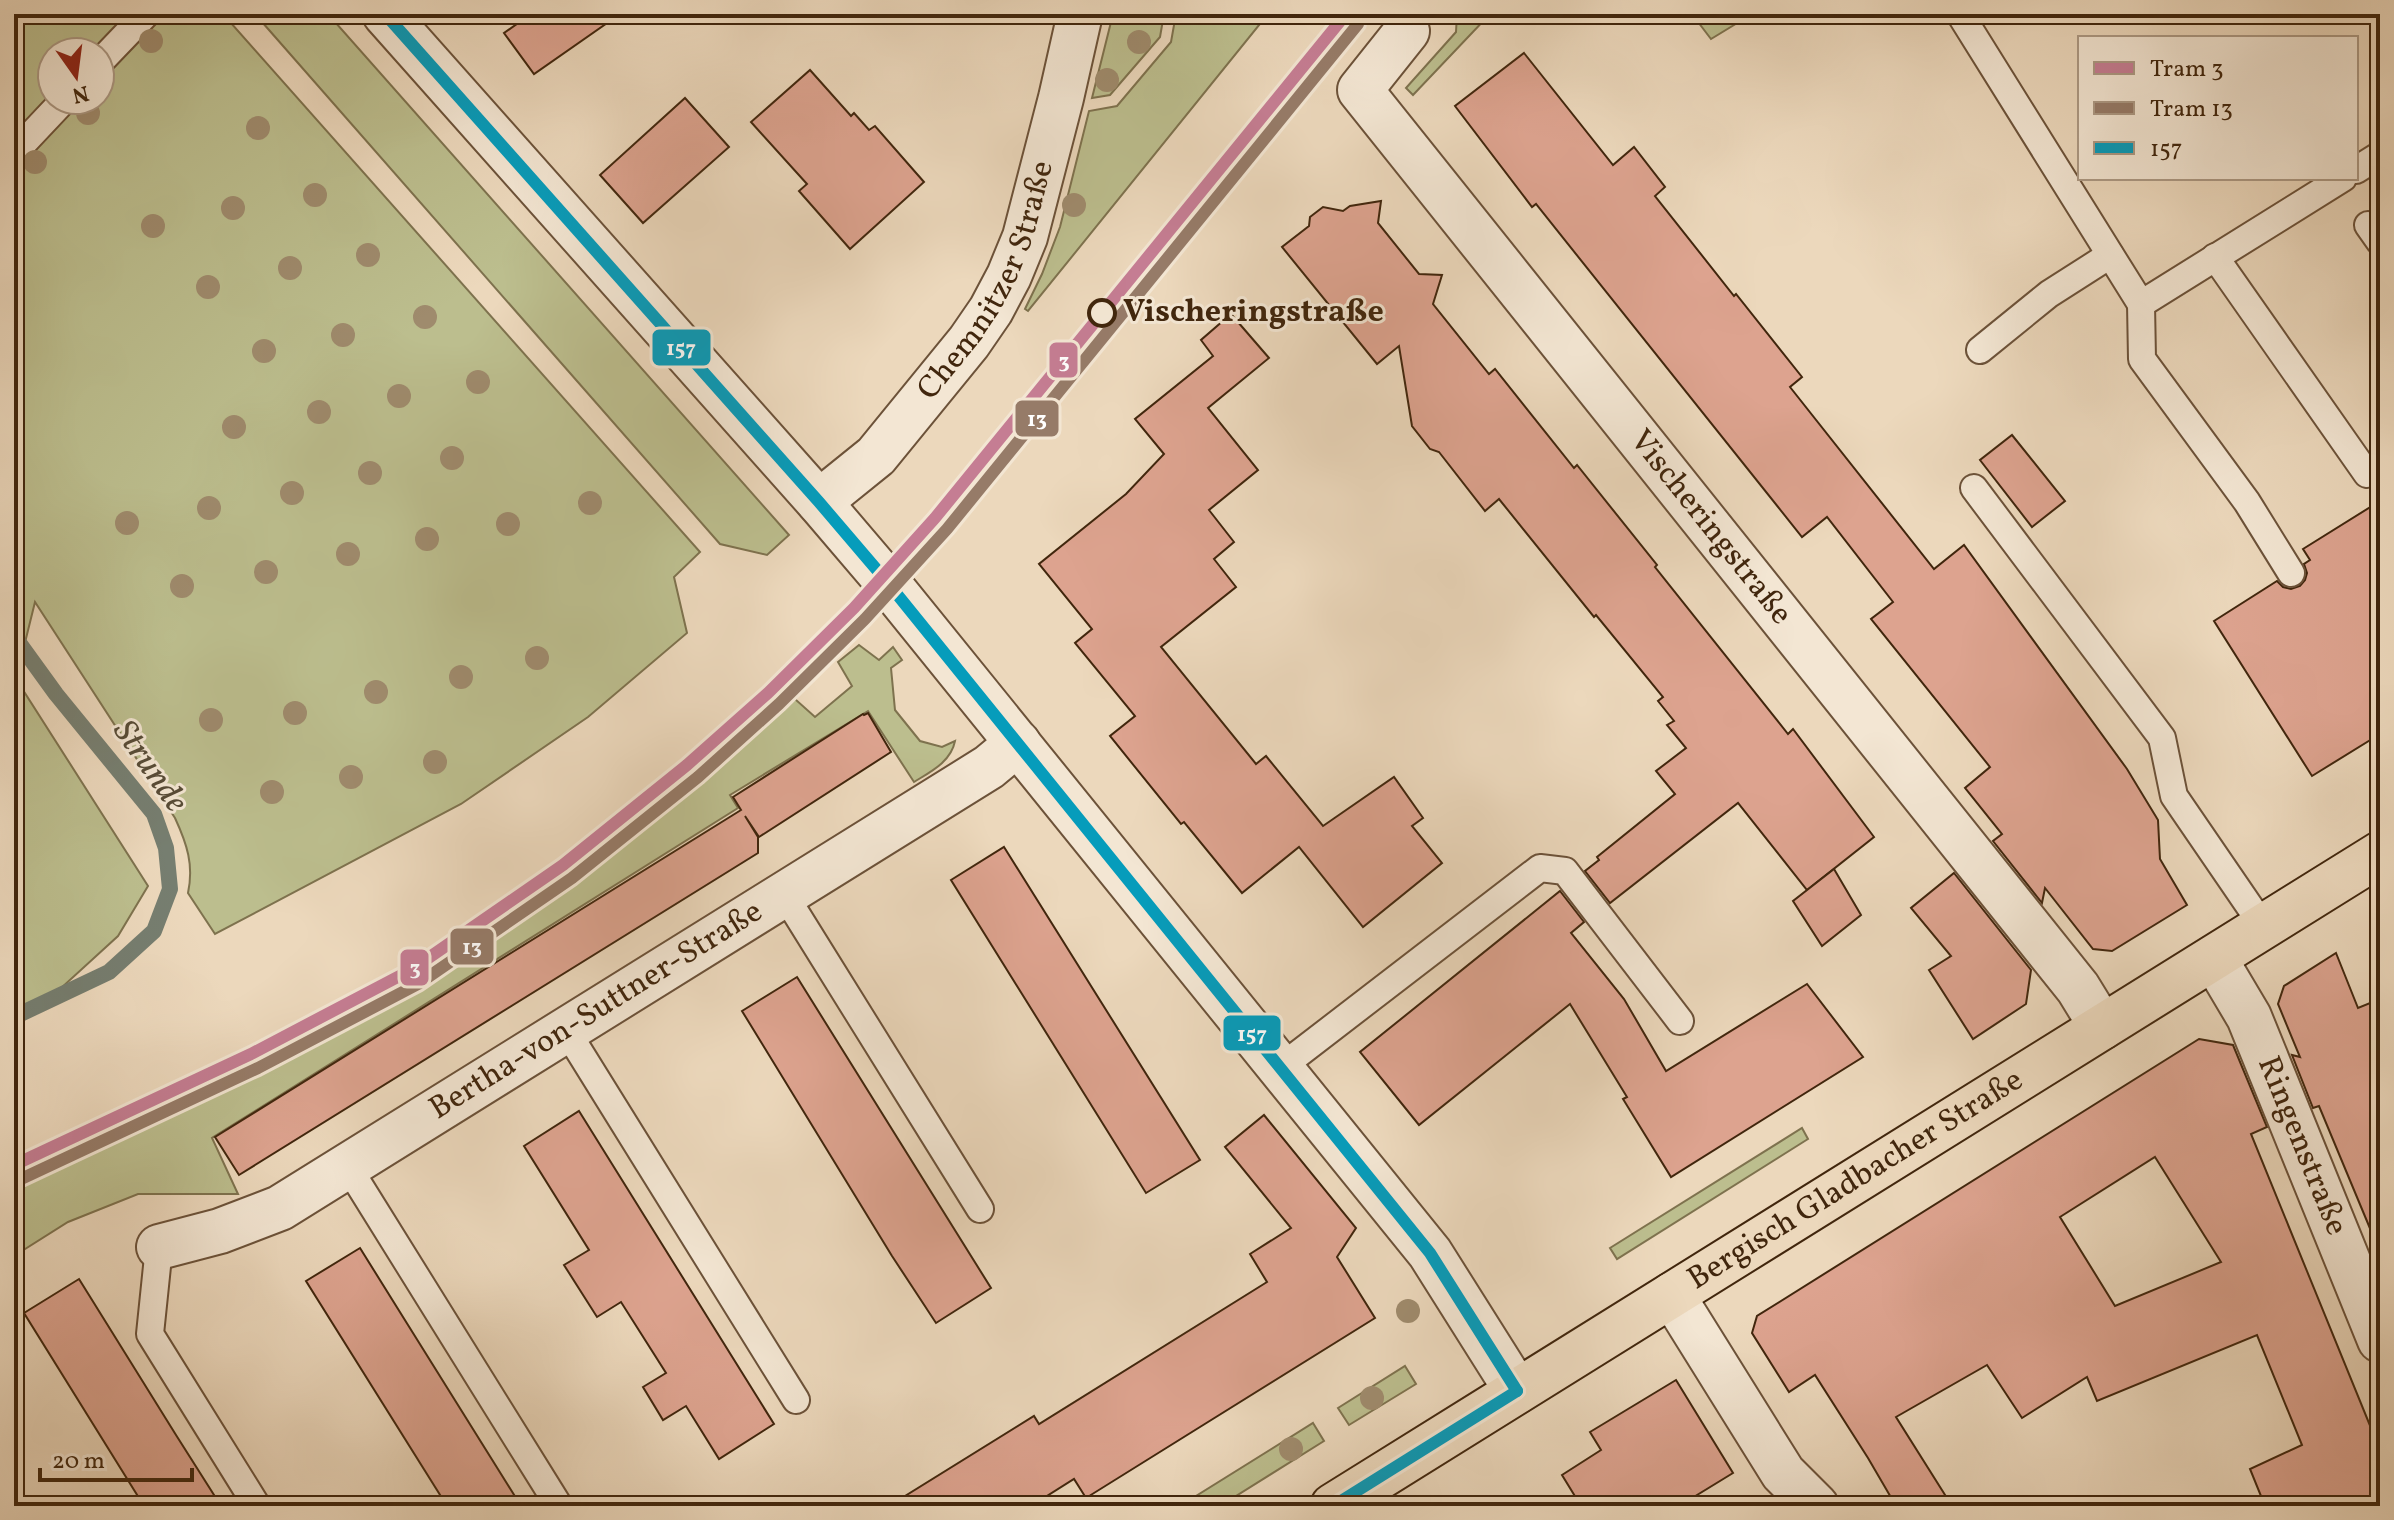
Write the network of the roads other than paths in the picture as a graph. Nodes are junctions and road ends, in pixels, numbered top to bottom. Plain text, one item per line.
1 (146, 14) edge
2 (385, 14) edge
3 (1080, 14) edge
4 (1960, 14) edge
5 (1407, 31) dead end
6 (116, 45) edge
7 (49, 116) edge
8 (14, 153) edge
9 (2380, 155) edge
10 (2358, 169) edge
11 (2340, 180) edge
12 (2110, 255) junction
13 (2215, 257) junction
14 (2141, 304) junction
15 (1980, 350) dead end
16 (2380, 465) edge
17 (1974, 488) dead end
18 (819, 502) junction
19 (2291, 573) dead end
20 (1018, 743) junction
21 (2380, 854) edge
22 (784, 894) junction
23 (2263, 926) junction
24 (2214, 958) junction
25 (1680, 1021) dead end
26 (2102, 1027) junction
27 (566, 1030) junction
28 (1280, 1068) junction
29 (348, 1167) junction
30 (980, 1209) dead end
31 (159, 1247) joint
32 (1672, 1295) junction
33 (2380, 1340) edge
34 (1517, 1391) junction
35 (796, 1400) dead end
36 (257, 1506) edge
37 (559, 1506) edge
38 (1333, 1506) edge
39 (1816, 1506) edge

1 - 6 lane
2 - 18 street
3 - 18 street, Chemnitzer Straße
4 - 12 lane
5 - 26 street, Vischeringstraße
7 - 8 lane
9 - 10 lane
11 - 13 lane
12 - 14 lane
12 - 15 lane
13 - 14 lane
13 - 16 lane
14 - 19 lane
17 - 23 lane
18 - 20 street
20 - 22 street, Bertha-von-Suttner-Straße
20 - 28 street
21 - 23 main road, Bergisch Gladbacher Straße
22 - 27 street, Bertha-von-Suttner-Straße
22 - 30 lane
23 - 24 main road, Bergisch Gladbacher Straße
24 - 26 main road, Bergisch Gladbacher Straße
24 - 33 street, Ringenstraße
25 - 28 lane
26 - 32 main road, Bergisch Gladbacher Straße
27 - 29 street, Bertha-von-Suttner-Straße
27 - 35 lane
28 - 34 street
29 - 31 street, Bertha-von-Suttner-Straße
29 - 37 lane
31 - 36 lane
32 - 34 main road, Bergisch Gladbacher Straße
32 - 39 street
34 - 38 main road, Bergisch Gladbacher Straße

